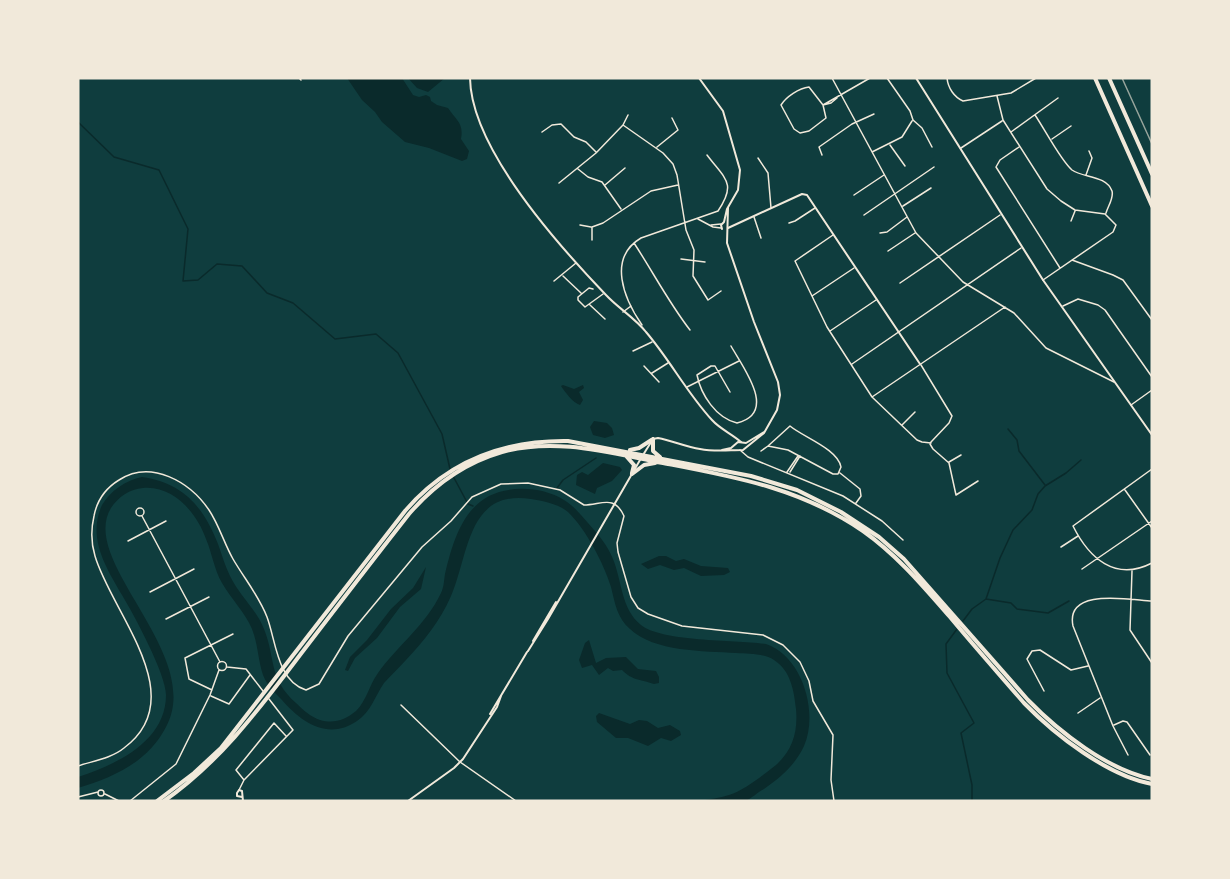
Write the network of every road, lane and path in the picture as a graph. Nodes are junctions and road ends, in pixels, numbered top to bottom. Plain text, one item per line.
1 (470, 78) edge
2 (699, 78) edge
3 (832, 78) edge
4 (870, 78) edge
5 (887, 78) edge
6 (916, 78) edge
7 (947, 78) edge
8 (1036, 78) edge
9 (1095, 78) edge
10 (1109, 78) edge
11 (842, 95) junction
12 (997, 96) junction
13 (1058, 98) dead end
14 (823, 105) junction
15 (874, 114) dead end
16 (628, 115) dead end
17 (1035, 115) junction
18 (672, 118) dead end
19 (913, 120) junction
20 (1003, 120) junction
21 (857, 123) junction
22 (623, 124) junction
23 (1071, 126) dead end
24 (542, 132) dead end
25 (1011, 132) junction
26 (1051, 139) junction
27 (890, 144) junction
28 (656, 147) junction
29 (932, 147) dead end
30 (1020, 147) junction
31 (959, 148) junction
32 (1089, 151) dead end
33 (872, 152) junction
34 (596, 153) junction
35 (707, 154) dead end
36 (822, 155) dead end
37 (758, 158) dead end
38 (905, 166) dead end
39 (934, 167) dead end
40 (625, 168) dead end
41 (578, 169) junction
42 (885, 174) junction
43 (1152, 174) edge
44 (1086, 176) junction
45 (559, 183) dead end
46 (678, 184) junction
47 (604, 185) junction
48 (931, 188) dead end
49 (896, 194) junction
50 (854, 195) dead end
51 (642, 196) junction
52 (646, 201) dead end
53 (902, 206) junction
54 (1152, 206) edge
55 (816, 207) junction
56 (728, 208) junction
57 (771, 208) junction
58 (621, 210) junction
59 (1076, 210) junction
60 (1000, 214) junction
61 (1105, 214) junction
62 (864, 215) dead end
63 (754, 217) junction
64 (908, 217) junction
65 (698, 219) junction
66 (1071, 221) dead end
67 (684, 223) junction
68 (722, 223) junction
69 (728, 223) junction
70 (789, 223) dead end
71 (580, 225) dead end
72 (711, 225) junction
73 (735, 225) junction
74 (592, 227) junction
75 (722, 229) junction
76 (727, 229) junction
77 (880, 233) dead end
78 (916, 233) junction
79 (833, 235) junction
80 (726, 238) junction
81 (761, 238) dead end
82 (592, 240) dead end
83 (634, 243) junction
84 (1022, 247) junction
85 (888, 251) dead end
86 (939, 257) junction
87 (681, 259) dead end
88 (694, 260) junction
89 (1072, 260) junction
90 (577, 262) junction
91 (705, 262) dead end
92 (855, 267) junction
93 (1060, 268) junction
94 (562, 275) junction
95 (1042, 280) junction
96 (554, 281) dead end
97 (900, 283) dead end
98 (967, 284) junction
99 (593, 289) dead end
100 (721, 291) dead end
101 (582, 293) junction
102 (604, 294) junction
103 (812, 296) junction
104 (877, 299) junction
105 (589, 304) junction
106 (631, 306) junction
107 (1005, 307) junction
108 (1062, 308) junction
109 (623, 312) junction
110 (605, 319) dead end
111 (1152, 320) edge
112 (690, 330) dead end
113 (645, 331) junction
114 (829, 331) junction
115 (898, 331) junction
116 (653, 341) junction
117 (731, 346) dead end
118 (633, 351) dead end
119 (740, 361) junction
120 (668, 362) junction
121 (851, 364) junction
122 (920, 364) junction
123 (644, 366) dead end
124 (720, 371) junction
125 (651, 374) junction
126 (1152, 376) edge
127 (659, 382) dead end
128 (699, 382) junction
129 (1114, 382) junction
130 (686, 388) junction
131 (1152, 390) edge
132 (730, 392) dead end
133 (872, 397) junction
134 (1131, 405) junction
135 (915, 412) dead end
136 (902, 425) junction
137 (1152, 435) edge
138 (734, 436) junction
139 (653, 439) junction
140 (931, 443) junction
141 (735, 444) junction
142 (743, 445) junction
143 (768, 446) junction
144 (739, 450) junction
145 (721, 451) junction
146 (761, 451) dead end
147 (625, 453) junction
148 (961, 455) dead end
149 (799, 456) junction
150 (642, 457) junction
151 (749, 457) junction
152 (663, 461) junction
153 (948, 463) junction
154 (1152, 469) edge
155 (788, 472) junction
156 (839, 472) junction
157 (632, 474) junction
158 (978, 481) dead end
159 (1124, 489) junction
160 (856, 503) junction
161 (615, 505) junction
162 (142, 516) dead end
163 (166, 521) dead end
164 (1152, 521) edge
165 (1148, 523) junction
166 (1152, 528) edge
167 (150, 530) junction
168 (1078, 535) junction
169 (903, 540) dead end
170 (129, 541) dead end
171 (1061, 547) dead end
172 (1096, 559) junction
173 (1152, 563) edge
174 (194, 569) dead end
175 (1082, 569) dead end
176 (1132, 570) junction
177 (176, 579) junction
178 (150, 592) dead end
179 (209, 597) dead end
180 (558, 600) junction
181 (1131, 600) junction
182 (1152, 601) edge
183 (190, 607) junction
184 (166, 619) dead end
185 (233, 634) dead end
186 (210, 645) junction
187 (528, 651) junction
188 (1152, 655) edge
189 (1147, 656) junction
190 (220, 662) junction
191 (1152, 663) edge
192 (1089, 665) junction
193 (226, 667) junction
194 (219, 670) junction
195 (251, 674) junction
196 (212, 690) junction
197 (1044, 691) dead end
198 (210, 695) junction
199 (1101, 698) junction
200 (263, 699) junction
201 (401, 705) dead end
202 (1078, 712) dead end
203 (1113, 726) junction
204 (287, 736) junction
205 (1128, 755) dead end
206 (1150, 755) dead end
207 (460, 762) junction
208 (78, 766) edge
209 (1152, 779) edge
210 (244, 780) junction
211 (1152, 784) edge
212 (241, 791) junction
213 (78, 797) edge
214 (242, 799) edge
215 (119, 801) edge
216 (130, 801) edge
217 (157, 801) edge
218 (164, 801) edge
219 (408, 801) edge
220 (516, 801) edge
221 (834, 801) edge

1 - 90 main road
2 - 56 main road
3 - 11 street
4 - 11 street
5 - 19 street
6 - 31 main road
7 - 12 street
8 - 12 street
9 - 54 highway
10 - 43 highway
11 - 14 street
11 - 21 street
12 - 20 street
13 - 17 street
14 - 14 street
15 - 21 street
16 - 22 street
17 - 25 street
17 - 26 street
18 - 28 street
19 - 27 street
19 - 29 street
20 - 25 street
20 - 31 street
21 - 33 street
21 - 36 street
22 - 28 street
22 - 34 street
23 - 26 street
24 - 34 street
25 - 30 street
26 - 44 street
27 - 33 street
27 - 38 street
28 - 46 street
30 - 59 street
30 - 93 street
31 - 60 main road
32 - 44 street
33 - 42 street
34 - 41 street
35 - 65 street
37 - 57 street
39 - 49 street
40 - 47 street
41 - 45 street
41 - 47 street
42 - 49 street
42 - 50 street
44 - 61 street
46 - 51 street
46 - 67 street
47 - 58 street
48 - 53 street
49 - 53 street
49 - 62 street
51 - 52 street
51 - 58 street
53 - 64 street
55 - 57 main road
55 - 70 street
55 - 79 main road
56 - 68 main road
56 - 69 main road
57 - 63 main road
58 - 74 street
59 - 61 street
59 - 66 street
60 - 84 main road
60 - 86 street
61 - 89 street
63 - 73 main road
63 - 81 street
64 - 77 street
64 - 78 street
65 - 67 street
65 - 72 street
67 - 83 street
67 - 88 street
68 - 69 main road
68 - 72 street
68 - 75 main road
69 - 73 main road
69 - 76 main road
71 - 74 street
72 - 75 street
73 - 76 main road
74 - 82 street
75 - 76 main road
75 - 80 main road
76 - 80 main road
78 - 85 street
78 - 86 street
79 - 92 main road
79 - 103 street
80 - 142 main road
83 - 106 street
83 - 112 street
84 - 95 main road
84 - 98 street
86 - 97 street
86 - 98 street
87 - 88 street
88 - 91 street
88 - 100 street
89 - 93 street
89 - 111 street
90 - 94 street
90 - 102 main road
92 - 103 street
92 - 104 main road
93 - 95 street
94 - 96 street
94 - 101 street
95 - 108 main road
98 - 107 street
98 - 115 street
99 - 101 street
101 - 105 street
102 - 105 street
102 - 109 main road
103 - 114 street
104 - 114 street
104 - 115 main road
105 - 110 street
106 - 109 street
106 - 113 street
107 - 122 street
107 - 129 street
108 - 126 street
108 - 129 main road
109 - 113 main road
113 - 116 main road
114 - 121 street
115 - 121 street
115 - 122 main road
116 - 118 street
116 - 120 main road
117 - 119 street
119 - 124 street
119 - 128 street
120 - 125 street
120 - 130 main road
121 - 133 street
122 - 133 street
122 - 140 street
123 - 125 street
124 - 128 street
124 - 128 street
124 - 132 street
125 - 127 street
128 - 130 street
129 - 134 main road
130 - 138 main road
131 - 134 street
133 - 136 street
134 - 137 main road
135 - 136 street
136 - 140 street
138 - 141 main road
138 - 142 main road
139 - 145 main road
139 - 147 highway
139 - 150 main road
139 - 152 highway
140 - 153 street
141 - 142 main road
141 - 144 main road
141 - 145 main road
142 - 144 main road
142 - 151 street
143 - 146 street
143 - 149 street
143 - 156 street
144 - 145 main road
144 - 151 street
147 - 150 highway
147 - 157 highway
147 - 200 highway
148 - 153 street
149 - 155 street
149 - 156 street
150 - 152 highway
150 - 157 main road
151 - 155 street
152 - 157 highway
152 - 209 highway
152 - 211 highway
153 - 158 street
154 - 159 street
155 - 160 street
156 - 160 street
157 - 161 main road
159 - 165 street
159 - 168 street
160 - 169 street
161 - 180 main road
161 - 208 street
161 - 221 street
162 - 167 street
163 - 167 street
164 - 165 street
165 - 166 street
165 - 172 street
167 - 170 street
167 - 177 street
168 - 171 street
168 - 172 street
172 - 175 street
172 - 176 street
173 - 176 street
174 - 177 street
176 - 181 street
177 - 178 street
177 - 183 street
179 - 183 street
180 - 187 main road
180 - 187 main road
181 - 182 street
181 - 189 street
181 - 192 street
183 - 184 street
183 - 186 street
185 - 186 street
186 - 190 street
186 - 196 street
187 - 207 main road
188 - 189 street
189 - 191 street
190 - 193 street
190 - 194 street
192 - 197 street
192 - 199 street
193 - 194 street
193 - 195 street
194 - 196 street
195 - 198 street
195 - 204 street
196 - 198 street
198 - 216 street
199 - 202 street
199 - 203 street
200 - 217 highway
200 - 218 highway
201 - 207 street
203 - 205 street
203 - 206 street
204 - 210 street
204 - 210 street
207 - 219 main road
207 - 220 street
210 - 212 street
212 - 214 main road
212 - 214 main road
213 - 215 street

